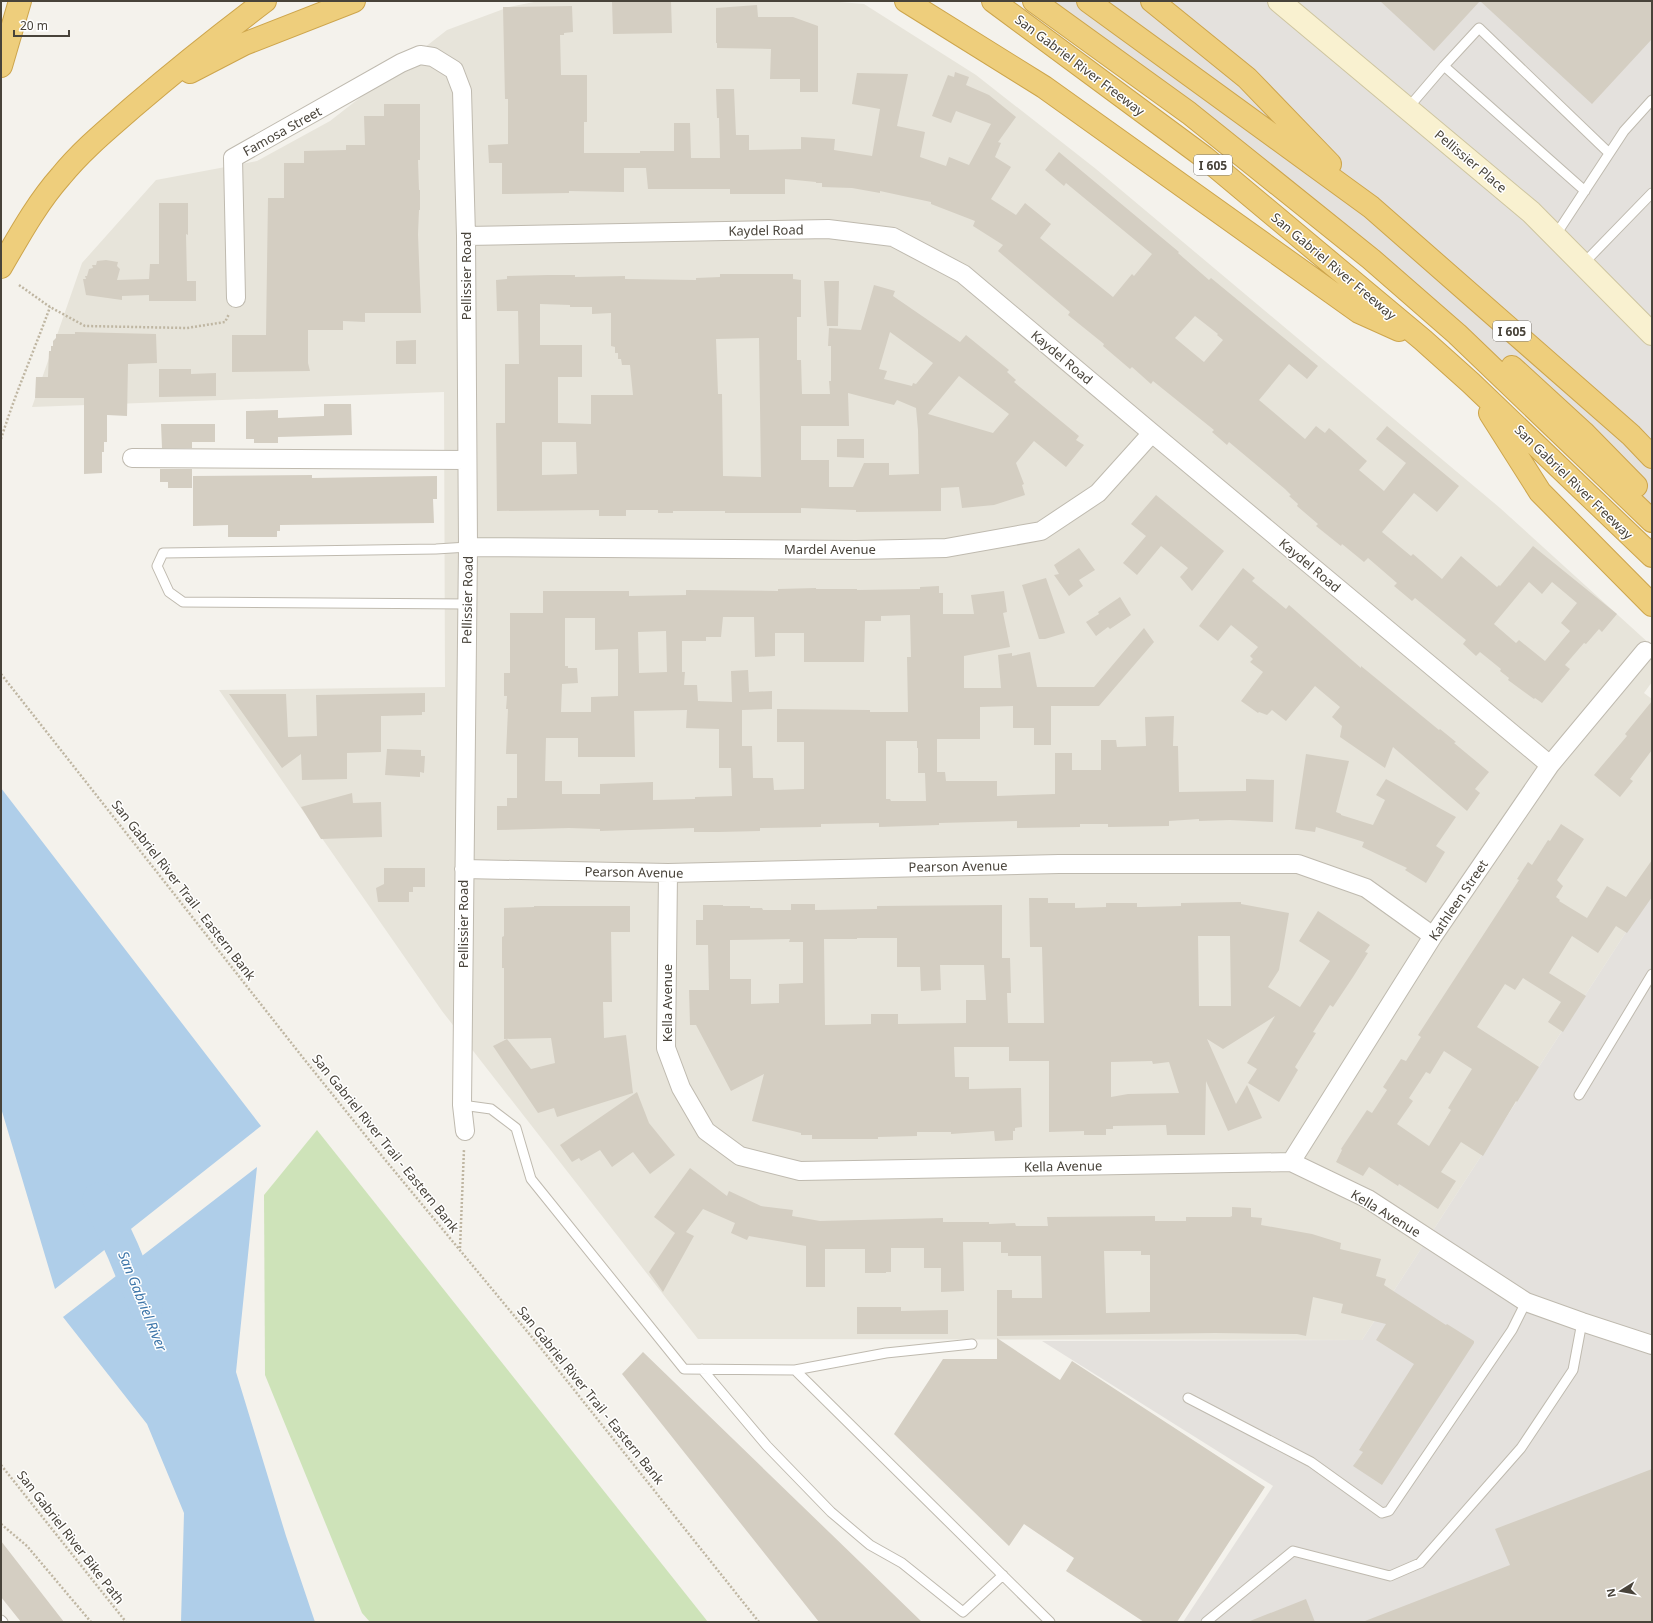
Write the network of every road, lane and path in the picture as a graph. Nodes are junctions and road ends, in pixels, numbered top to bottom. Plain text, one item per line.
1 (20, 1) edge
2 (265, 1) edge
3 (354, 1) edge
4 (906, 1) edge
5 (993, 1) edge
6 (1034, 1) edge
7 (1054, 1) edge
8 (1088, 1) edge
9 (1152, 1) edge
10 (1279, 1) edge
11 (1, 66) edge
12 (1444, 66) junction
13 (454, 70) joint
14 (151, 92) junction
15 (1652, 100) edge
16 (1408, 108) junction
17 (1610, 153) junction
18 (1585, 191) junction
19 (1652, 193) edge
20 (1371, 207) junction
21 (466, 236) junction
22 (1555, 236) junction
23 (3, 262) edge
24 (1583, 264) junction
25 (19, 285) dead end
26 (236, 298) joint
27 (50, 307) junction
28 (1652, 334) edge
29 (1423, 340) junction
30 (1471, 383) junction
31 (1152, 432) junction
32 (1, 439) edge
33 (1652, 457) edge
34 (132, 458) dead end
35 (467, 460) junction
36 (1652, 502) edge
37 (1652, 521) edge
38 (468, 547) junction
39 (1652, 556) edge
40 (467, 604) junction
41 (1652, 605) edge
42 (1644, 651) dead end
43 (1, 674) edge
44 (1550, 764) junction
45 (464, 869) junction
46 (668, 873) junction
47 (1433, 936) junction
48 (1652, 974) edge
49 (1579, 1095) dead end
50 (462, 1105) junction
51 (465, 1131) joint
52 (1291, 1162) junction
53 (460, 1248) junction
54 (1526, 1302) junction
55 (1582, 1322) junction
56 (972, 1344) dead end
57 (1652, 1344) edge
58 (702, 1369) junction
59 (795, 1370) junction
60 (1188, 1398) dead end
61 (1, 1465) edge
62 (1, 1524) edge
63 (1003, 1575) junction
64 (91, 1622) edge
65 (126, 1622) edge
66 (759, 1622) edge
67 (1050, 1622) edge
68 (1206, 1622) edge

1 - 11 highway
2 - 14 highway
3 - 14 highway
4 - 29 highway
5 - 29 highway, San Gabriel River Freeway / I 605
6 - 37 highway
7 - 36 highway
8 - 20 highway, I 605
9 - 20 highway
10 - 16 main road, Pellissier Place
12 - 16 lane
12 - 17 lane
12 - 18 lane
13 - 21 street, Pellissier Road
13 - 26 street, Famosa Street
14 - 23 highway
15 - 17 lane
16 - 22 main road, Pellissier Place
17 - 18 lane
18 - 22 lane
19 - 24 lane
20 - 33 highway, I 605
21 - 31 street, Kaydel Road
21 - 35 street, Pellissier Road
22 - 24 main road, Pellissier Place
24 - 28 main road, Pellissier Place
25 - 27 path
26 - 27 path
27 - 32 path
29 - 30 highway, San Gabriel River Freeway / I 605
30 - 39 highway, San Gabriel River Freeway / I 605
30 - 41 highway
31 - 38 street, Mardel Avenue
31 - 44 street, Kaydel Road
34 - 35 street
35 - 38 street, Pellissier Road
38 - 40 street, Pellissier Road
38 - 40 lane
40 - 45 street, Pellissier Road
42 - 44 street, Kathleen Street
43 - 53 path, San Gabriel River Trail - Eastern Bank
44 - 47 street, Kathleen Street
45 - 46 street, Pearson Avenue
45 - 50 street, Pellissier Road
46 - 47 street, Pearson Avenue
46 - 52 street, Kella Avenue
47 - 52 street, Kathleen Street
48 - 49 lane
50 - 51 street, Pellissier Road
50 - 58 lane
51 - 53 path
52 - 54 street, Kella Avenue
53 - 66 path, San Gabriel River Trail - Eastern Bank
54 - 55 street, Kella Avenue
54 - 60 lane
55 - 57 street, Kella Avenue
55 - 68 lane
56 - 59 lane
58 - 59 lane
58 - 63 lane
59 - 63 lane
61 - 65 path, San Gabriel River Bike Path
62 - 64 path
63 - 67 lane

